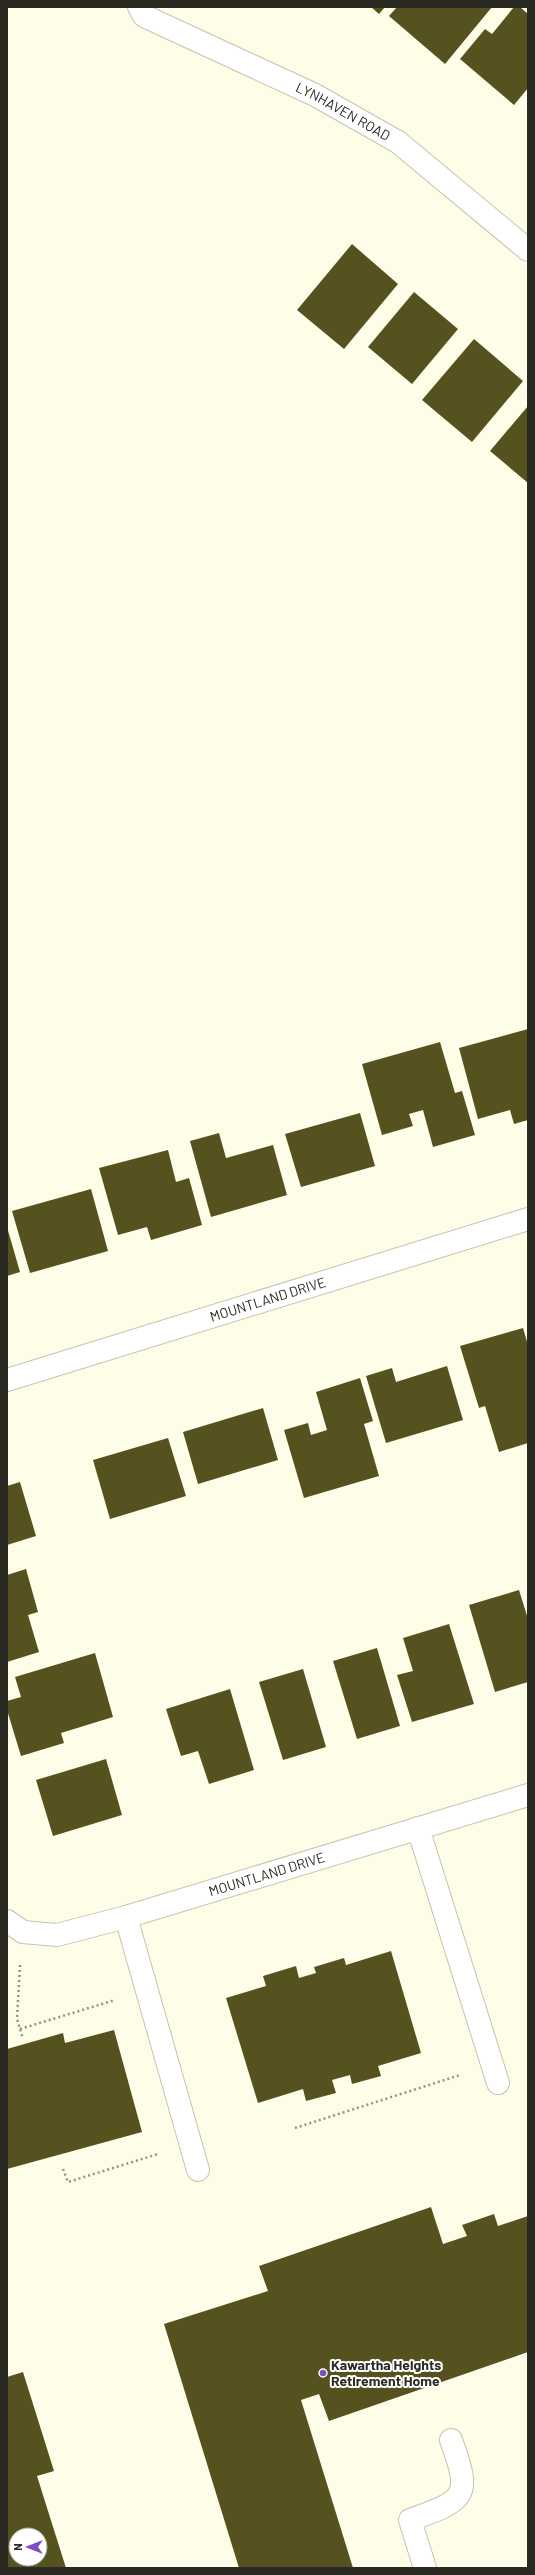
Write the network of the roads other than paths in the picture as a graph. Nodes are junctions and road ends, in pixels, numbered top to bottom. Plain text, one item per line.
1 (139, 7) edge
2 (528, 250) edge
3 (528, 1219) edge
4 (7, 1380) edge
5 (528, 1795) edge
6 (418, 1828) junction
7 (126, 1917) junction
8 (15, 1926) edge
9 (495, 2074) road end
10 (198, 2170) dead end
11 (451, 2440) dead end
12 (425, 2568) edge

1 - 2 street, LYNHAVEN ROAD
3 - 4 street, MOUNTLAND DRIVE
5 - 6 street, MOUNTLAND DRIVE
6 - 7 street, MOUNTLAND DRIVE
6 - 9 street
7 - 8 street, MOUNTLAND DRIVE
7 - 10 street
11 - 12 street

